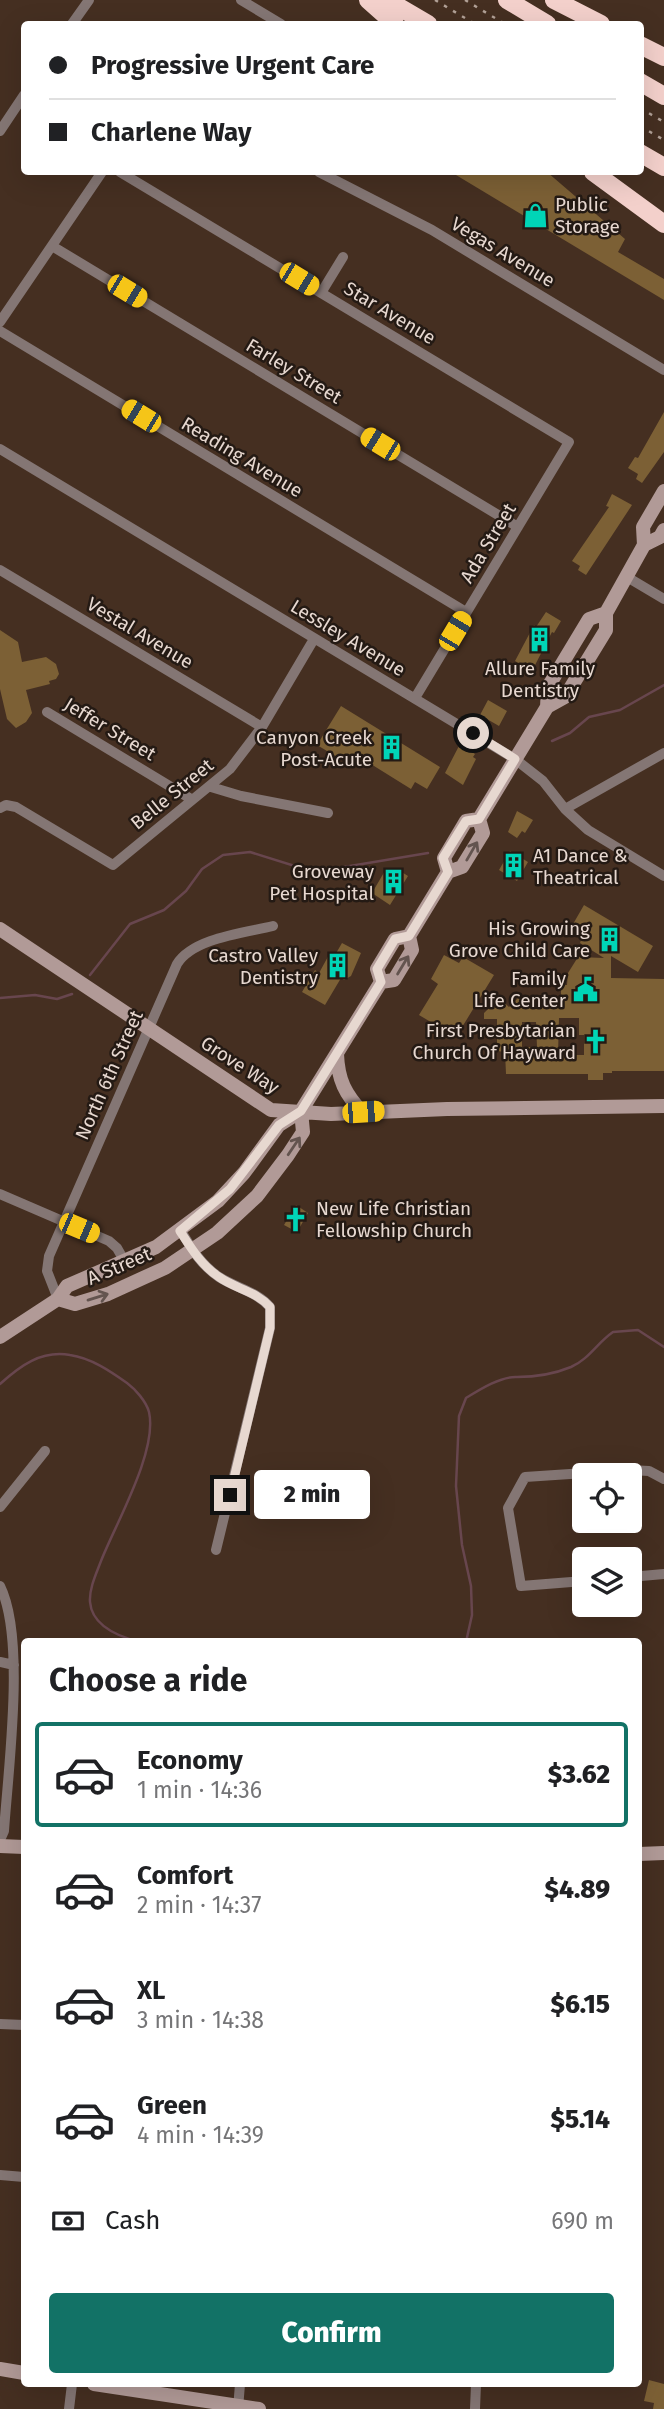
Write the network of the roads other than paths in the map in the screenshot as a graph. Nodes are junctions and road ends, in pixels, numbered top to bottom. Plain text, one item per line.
1 (89, 0) edge
2 (241, 0) edge
3 (368, 0) edge
4 (387, 0) edge
5 (507, 0) edge
6 (554, 0) edge
7 (77, 21) edge
8 (276, 21) edge
9 (392, 21) edge
10 (423, 21) edge
11 (542, 21) edge
12 (595, 21) edge
13 (644, 47) edge
14 (664, 57) edge
15 (644, 84) edge
16 (664, 96) edge
17 (21, 100) edge
18 (0, 131) edge
19 (644, 155) edge
20 (664, 167) edge
21 (100, 175) edge
22 (125, 175) edge
23 (325, 175) edge
24 (597, 175) edge
25 (664, 224) edge
26 (52, 246) junction
27 (343, 257) dead end
28 (321, 293) junction
29 (0, 322) edge
30 (0, 331) edge
31 (664, 370) edge
32 (569, 442) joint
33 (0, 449) edge
34 (664, 491) edge
35 (518, 527) junction
36 (664, 530) edge
37 (644, 545) junction
38 (0, 570) edge
39 (627, 577) junction
40 (664, 599) edge
41 (466, 612) junction
42 (606, 613) junction
43 (314, 639) junction
44 (415, 698) junction
45 (547, 707) junction
46 (47, 712) dead end
47 (262, 727) junction
48 (664, 753) edge
49 (515, 759) junction
50 (211, 787) junction
51 (191, 799) junction
52 (3, 807) edge
53 (565, 809) junction
54 (328, 813) dead end
55 (479, 819) junction
56 (448, 872) junction
57 (664, 876) edge
58 (272, 926) dead end
59 (0, 929) edge
60 (409, 936) junction
61 (381, 982) junction
62 (148, 1028) junction
63 (337, 1054) junction
64 (664, 1107) edge
65 (301, 1111) junction
66 (363, 1112) junction
67 (0, 1194) edge
68 (64, 1222) junction
69 (180, 1231) junction
70 (193, 1251) junction
71 (125, 1262) junction
72 (58, 1299) junction
73 (0, 1337) edge
74 (45, 1451) dead end
75 (664, 1479) edge
76 (0, 1507) edge
77 (216, 1550) dead end
78 (664, 1574) edge
79 (642, 1576) edge
80 (572, 1582) edge
81 (0, 1586) edge
82 (0, 1662) edge
83 (14, 1665) junction
84 (0, 1840) edge
85 (0, 1846) edge
86 (21, 1847) edge
87 (664, 1853) edge
88 (642, 1854) edge
89 (0, 2024) edge
90 (21, 2025) edge
91 (0, 2175) edge
92 (21, 2177) edge
93 (0, 2369) edge
94 (21, 2372) edge
95 (72, 2387) edge
96 (113, 2387) edge
97 (240, 2387) edge
98 (476, 2387) edge
99 (238, 2407) edge
100 (69, 2409) edge
101 (259, 2409) edge
102 (475, 2409) edge

1 - 7 street
2 - 8 street
3 - 9 highway
4 - 10 highway
5 - 11 highway
6 - 12 highway
13 - 14 highway
15 - 16 highway
17 - 18 street
19 - 20 highway
21 - 26 street
22 - 28 street, Star Avenue
23 - 31 street, Vegas Avenue
24 - 25 highway
26 - 29 street
26 - 35 street, Farley Street
27 - 28 street
28 - 32 street, Star Avenue
30 - 41 street, Reading Avenue
32 - 35 street, Ada Street
33 - 43 street, Lessley Avenue
34 - 37 main road
35 - 41 street, Ada Street
36 - 37 main road
37 - 39 main road
38 - 47 street, Vestal Avenue
39 - 40 street
39 - 42 main road
41 - 44 street, Ada Street
42 - 45 main road
42 - 45 main road
43 - 44 street, Lessley Avenue
43 - 47 street, Belle Street
44 - 49 street, Lessley Avenue
45 - 49 main road
46 - 51 street, Jeffer Street
47 - 50 street, Belle Street
48 - 53 street
49 - 53 street, Lessley Avenue
49 - 55 main road
50 - 51 street, Belle Street
50 - 54 street
51 - 52 street, Belle Street
53 - 57 street, Lessley Avenue
56 -> 55 main road
55 - 56 main road
56 - 60 main road
58 - 62 street, North 6th Street
59 - 62 main road, Grove Way
61 -> 60 main road
60 - 61 main road
61 - 63 main road
62 - 65 main road, Grove Way
62 - 68 street, North 6th Street
63 - 65 main road
63 - 66 main road
64 - 66 main road, Grove Way
65 - 66 main road, Grove Way
65 - 69 main road, A Street
70 -> 65 main road, A Street
67 - 68 street
68 - 71 street
68 - 72 street, North 6th Street
69 - 70 street
69 - 71 main road, A Street
72 -> 70 main road, A Street
70 - 77 street
71 - 72 main road, A Street
72 - 73 main road, A Street
74 - 76 street
75 - 80 street
78 - 79 street
81 - 83 street
82 - 83 street
83 - 84 street
85 - 86 main road
87 - 88 main road
89 - 90 street
91 - 92 street
93 - 94 main road
95 - 100 street
96 - 99 main road
97 - 99 street
98 - 102 street
99 - 101 main road

